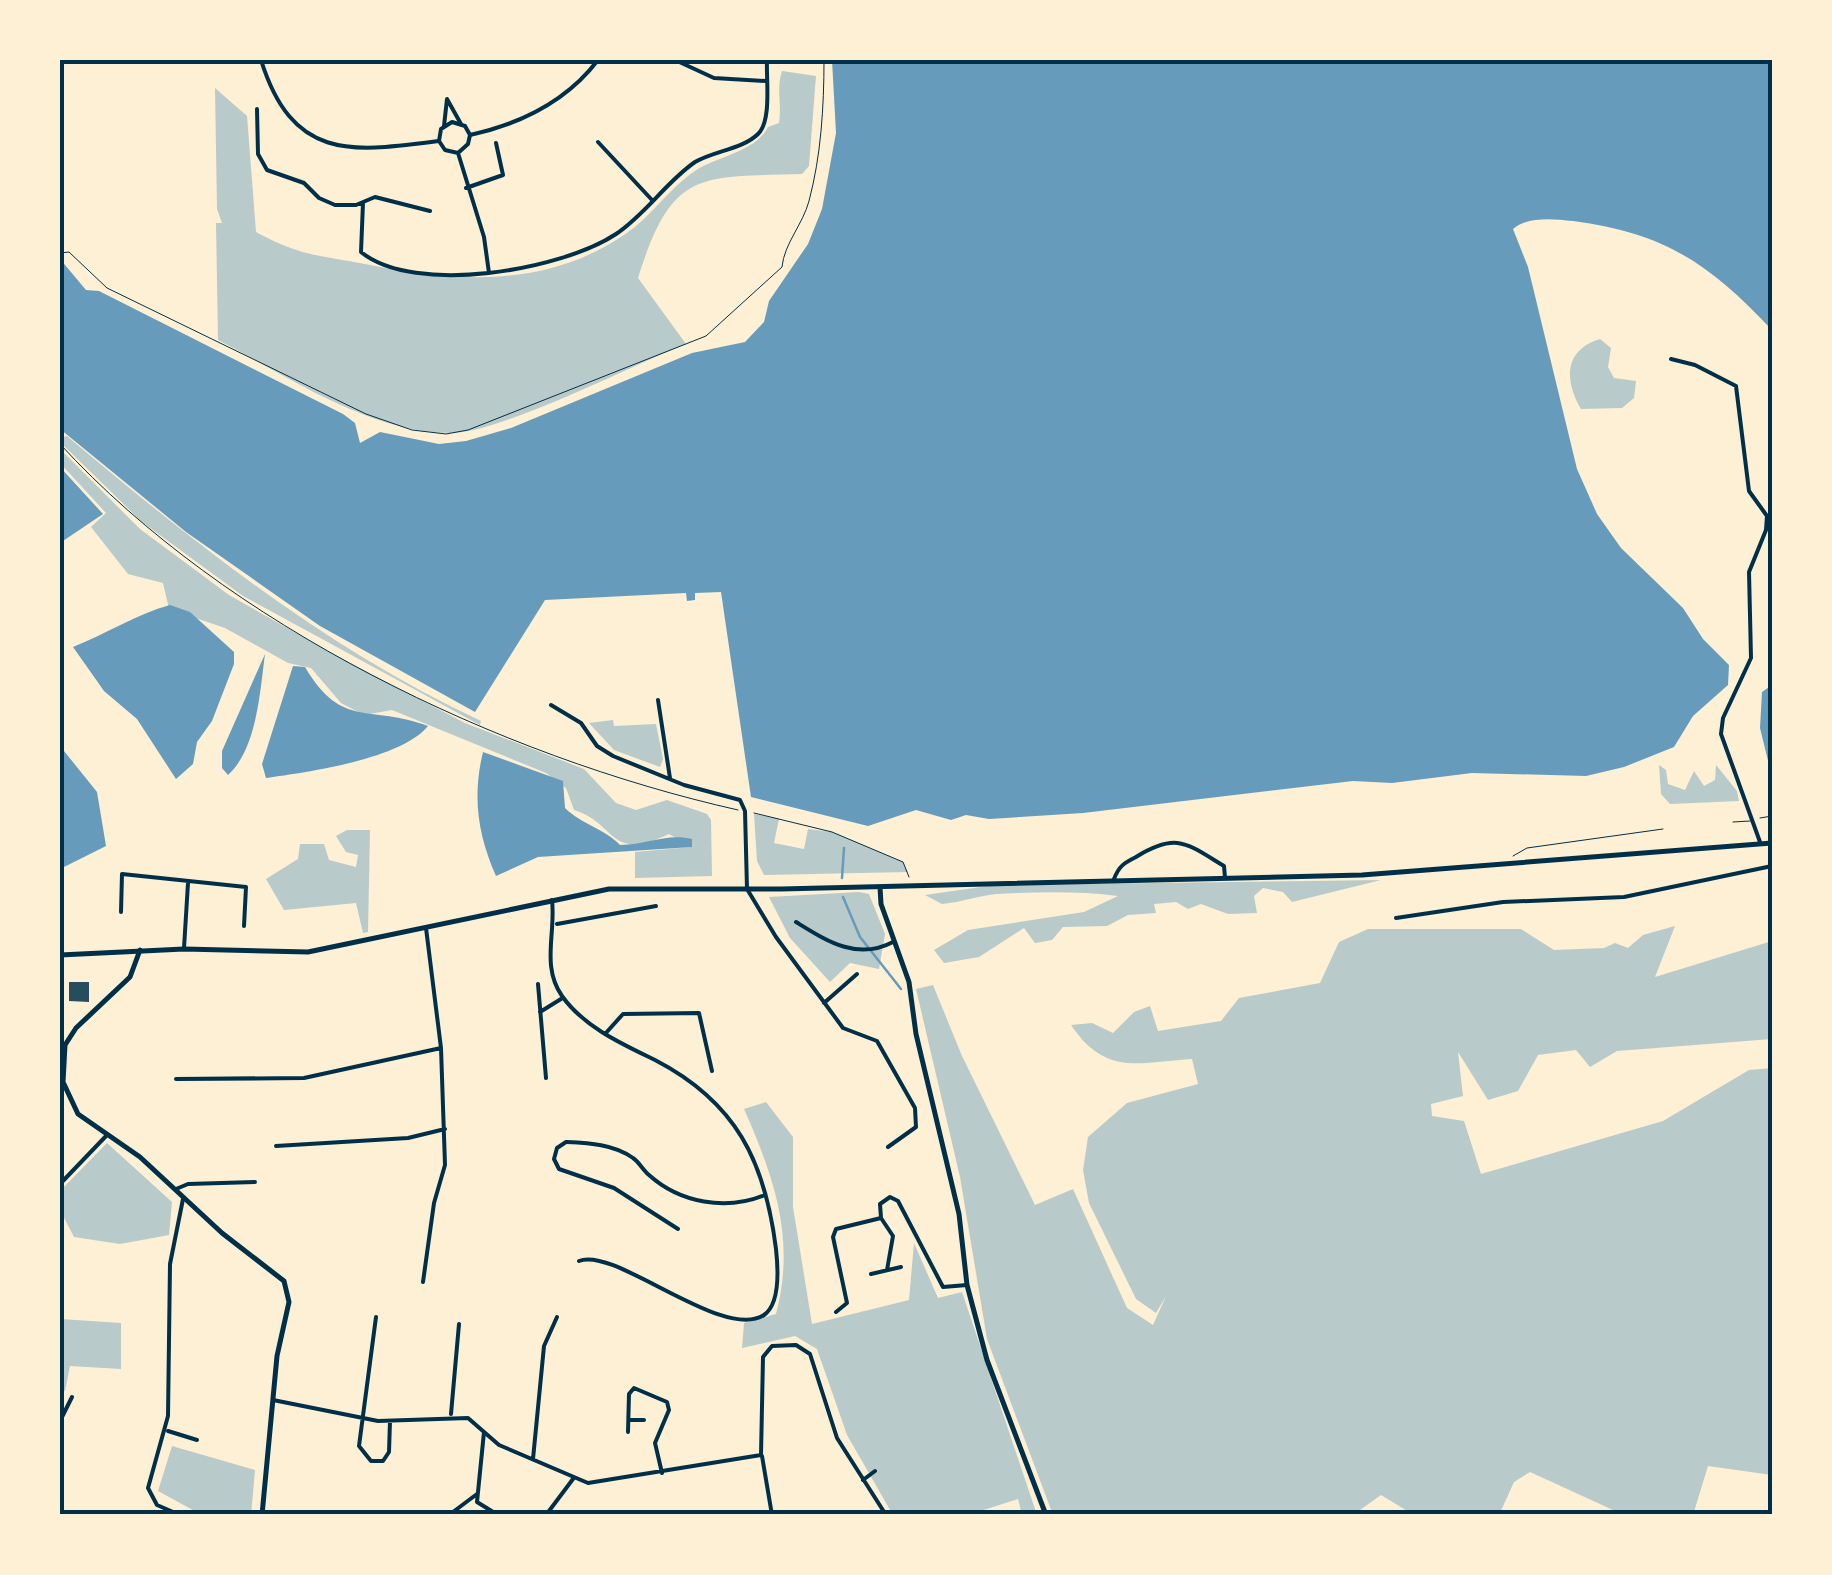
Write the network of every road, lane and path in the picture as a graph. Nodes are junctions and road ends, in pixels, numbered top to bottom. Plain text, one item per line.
1 (262, 60) edge
2 (598, 60) edge
3 (675, 60) edge
4 (768, 60) edge
5 (824, 60) edge
6 (766, 81) junction
7 (257, 109) dead end
8 (462, 124) junction
9 (444, 126) junction
10 (470, 134) junction
11 (439, 141) junction
12 (598, 142) dead end
13 (496, 143) dead end
14 (458, 152) junction
15 (466, 188) junction
16 (653, 201) junction
17 (364, 203) junction
18 (430, 210) dead end
19 (60, 253) edge
20 (489, 272) junction
21 (1671, 360) dead end
22 (60, 444) edge
23 (658, 700) dead end
24 (552, 705) dead end
25 (670, 778) junction
26 (745, 811) junction
27 (1772, 816) edge
28 (1751, 821) junction
29 (1733, 822) dead end
30 (1663, 829) dead end
31 (1760, 842) junction
32 (1772, 843) edge
33 (1513, 865) junction
34 (1772, 866) edge
35 (1225, 878) junction
36 (1114, 879) junction
37 (188, 883) junction
38 (880, 886) junction
39 (908, 886) junction
40 (747, 889) junction
41 (552, 900) junction
42 (656, 906) dead end
43 (120, 912) dead end
44 (1396, 918) dead end
45 (796, 922) dead end
46 (555, 924) junction
47 (244, 926) dead end
48 (426, 928) junction
49 (895, 941) junction
50 (184, 948) junction
51 (140, 950) junction
52 (60, 955) edge
53 (857, 974) dead end
54 (538, 984) dead end
55 (563, 998) junction
56 (824, 1003) junction
57 (540, 1012) junction
58 (604, 1034) junction
59 (62, 1046) edge
60 (441, 1048) junction
61 (712, 1071) dead end
62 (546, 1078) dead end
63 (176, 1079) dead end
64 (445, 1129) junction
65 (108, 1134) junction
66 (276, 1146) dead end
67 (888, 1147) dead end
68 (256, 1182) dead end
69 (60, 1184) edge
70 (174, 1190) junction
71 (766, 1194) junction
72 (183, 1199) junction
73 (881, 1218) junction
74 (678, 1230) dead end
75 (579, 1261) dead end
76 (901, 1267) dead end
77 (886, 1270) junction
78 (871, 1274) dead end
79 (424, 1282) dead end
80 (967, 1285) junction
81 (836, 1312) dead end
82 (376, 1317) dead end
83 (556, 1317) dead end
84 (458, 1324) dead end
85 (72, 1397) dead end
86 (273, 1400) junction
87 (60, 1403) edge
88 (67, 1407) junction
89 (451, 1416) junction
90 (364, 1418) junction
91 (390, 1419) junction
92 (628, 1420) junction
93 (644, 1420) dead end
94 (60, 1422) edge
95 (166, 1430) junction
96 (484, 1432) junction
97 (628, 1432) dead end
98 (197, 1440) dead end
99 (761, 1454) junction
100 (533, 1460) junction
101 (875, 1471) dead end
102 (662, 1474) junction
103 (573, 1480) junction
104 (863, 1480) junction
105 (477, 1494) junction
106 (180, 1515) edge
107 (262, 1515) edge
108 (449, 1515) edge
109 (498, 1515) edge
110 (546, 1515) edge
111 (772, 1515) edge
112 (886, 1515) edge
113 (1046, 1515) edge

1 - 11 street
2 - 10 street
3 - 6 street
4 - 6 street
5 - 19 path
6 - 16 street
7 - 17 street
8 - 9 street
8 - 9 street
8 - 10 street
9 - 11 street
10 - 14 street
11 - 14 street
12 - 16 street
13 - 15 street
14 - 15 street
15 - 20 street
16 - 20 street
17 - 18 street
17 - 20 street
21 - 28 street
22 - 26 path
23 - 25 street
24 - 25 street
25 - 26 street
26 - 39 path
26 - 40 street
27 - 28 path
28 - 29 lane
28 - 31 street
30 - 33 path
31 - 32 main road
31 - 33 main road
33 - 35 main road
34 - 44 street
35 - 36 main road
35 - 36 street
36 - 39 main road
37 - 43 street
37 - 47 street
37 - 50 street
38 - 39 main road
38 - 40 main road
38 - 49 main road
40 - 41 main road
40 - 56 street
41 - 46 street
41 - 48 main road
42 - 46 street
45 - 49 street
46 - 55 street
48 - 50 main road
48 - 60 street
49 - 80 main road
50 - 51 main road
51 - 52 main road
51 - 59 main road
53 - 56 street
54 - 57 street
55 - 57 street
55 - 58 street
56 - 67 street
57 - 62 street
58 - 61 street
58 - 71 street
59 - 65 main road
60 - 63 street
60 - 64 street
64 - 66 street
64 - 79 street
65 - 69 street
65 - 70 main road
68 - 70 street
70 - 72 main road
71 - 74 street
71 - 75 street
72 - 86 main road
72 - 95 street
73 - 77 street
73 - 80 street
73 - 81 street
76 - 77 street
77 - 78 street
80 - 113 main road
82 - 90 street
83 - 100 street
84 - 89 street
85 - 88 street
86 - 90 street
86 - 107 main road
87 - 88 street
88 - 94 street
89 - 91 street
89 - 96 street
90 - 91 street
90 - 91 street
92 - 93 street
92 - 97 street
92 - 102 street
95 - 98 street
95 - 106 street
96 - 100 street
96 - 105 street
99 - 102 street
99 - 104 street
99 - 111 street
100 - 103 street
101 - 104 street
102 - 103 street
103 - 110 street
104 - 112 street
105 - 108 street
105 - 109 street

